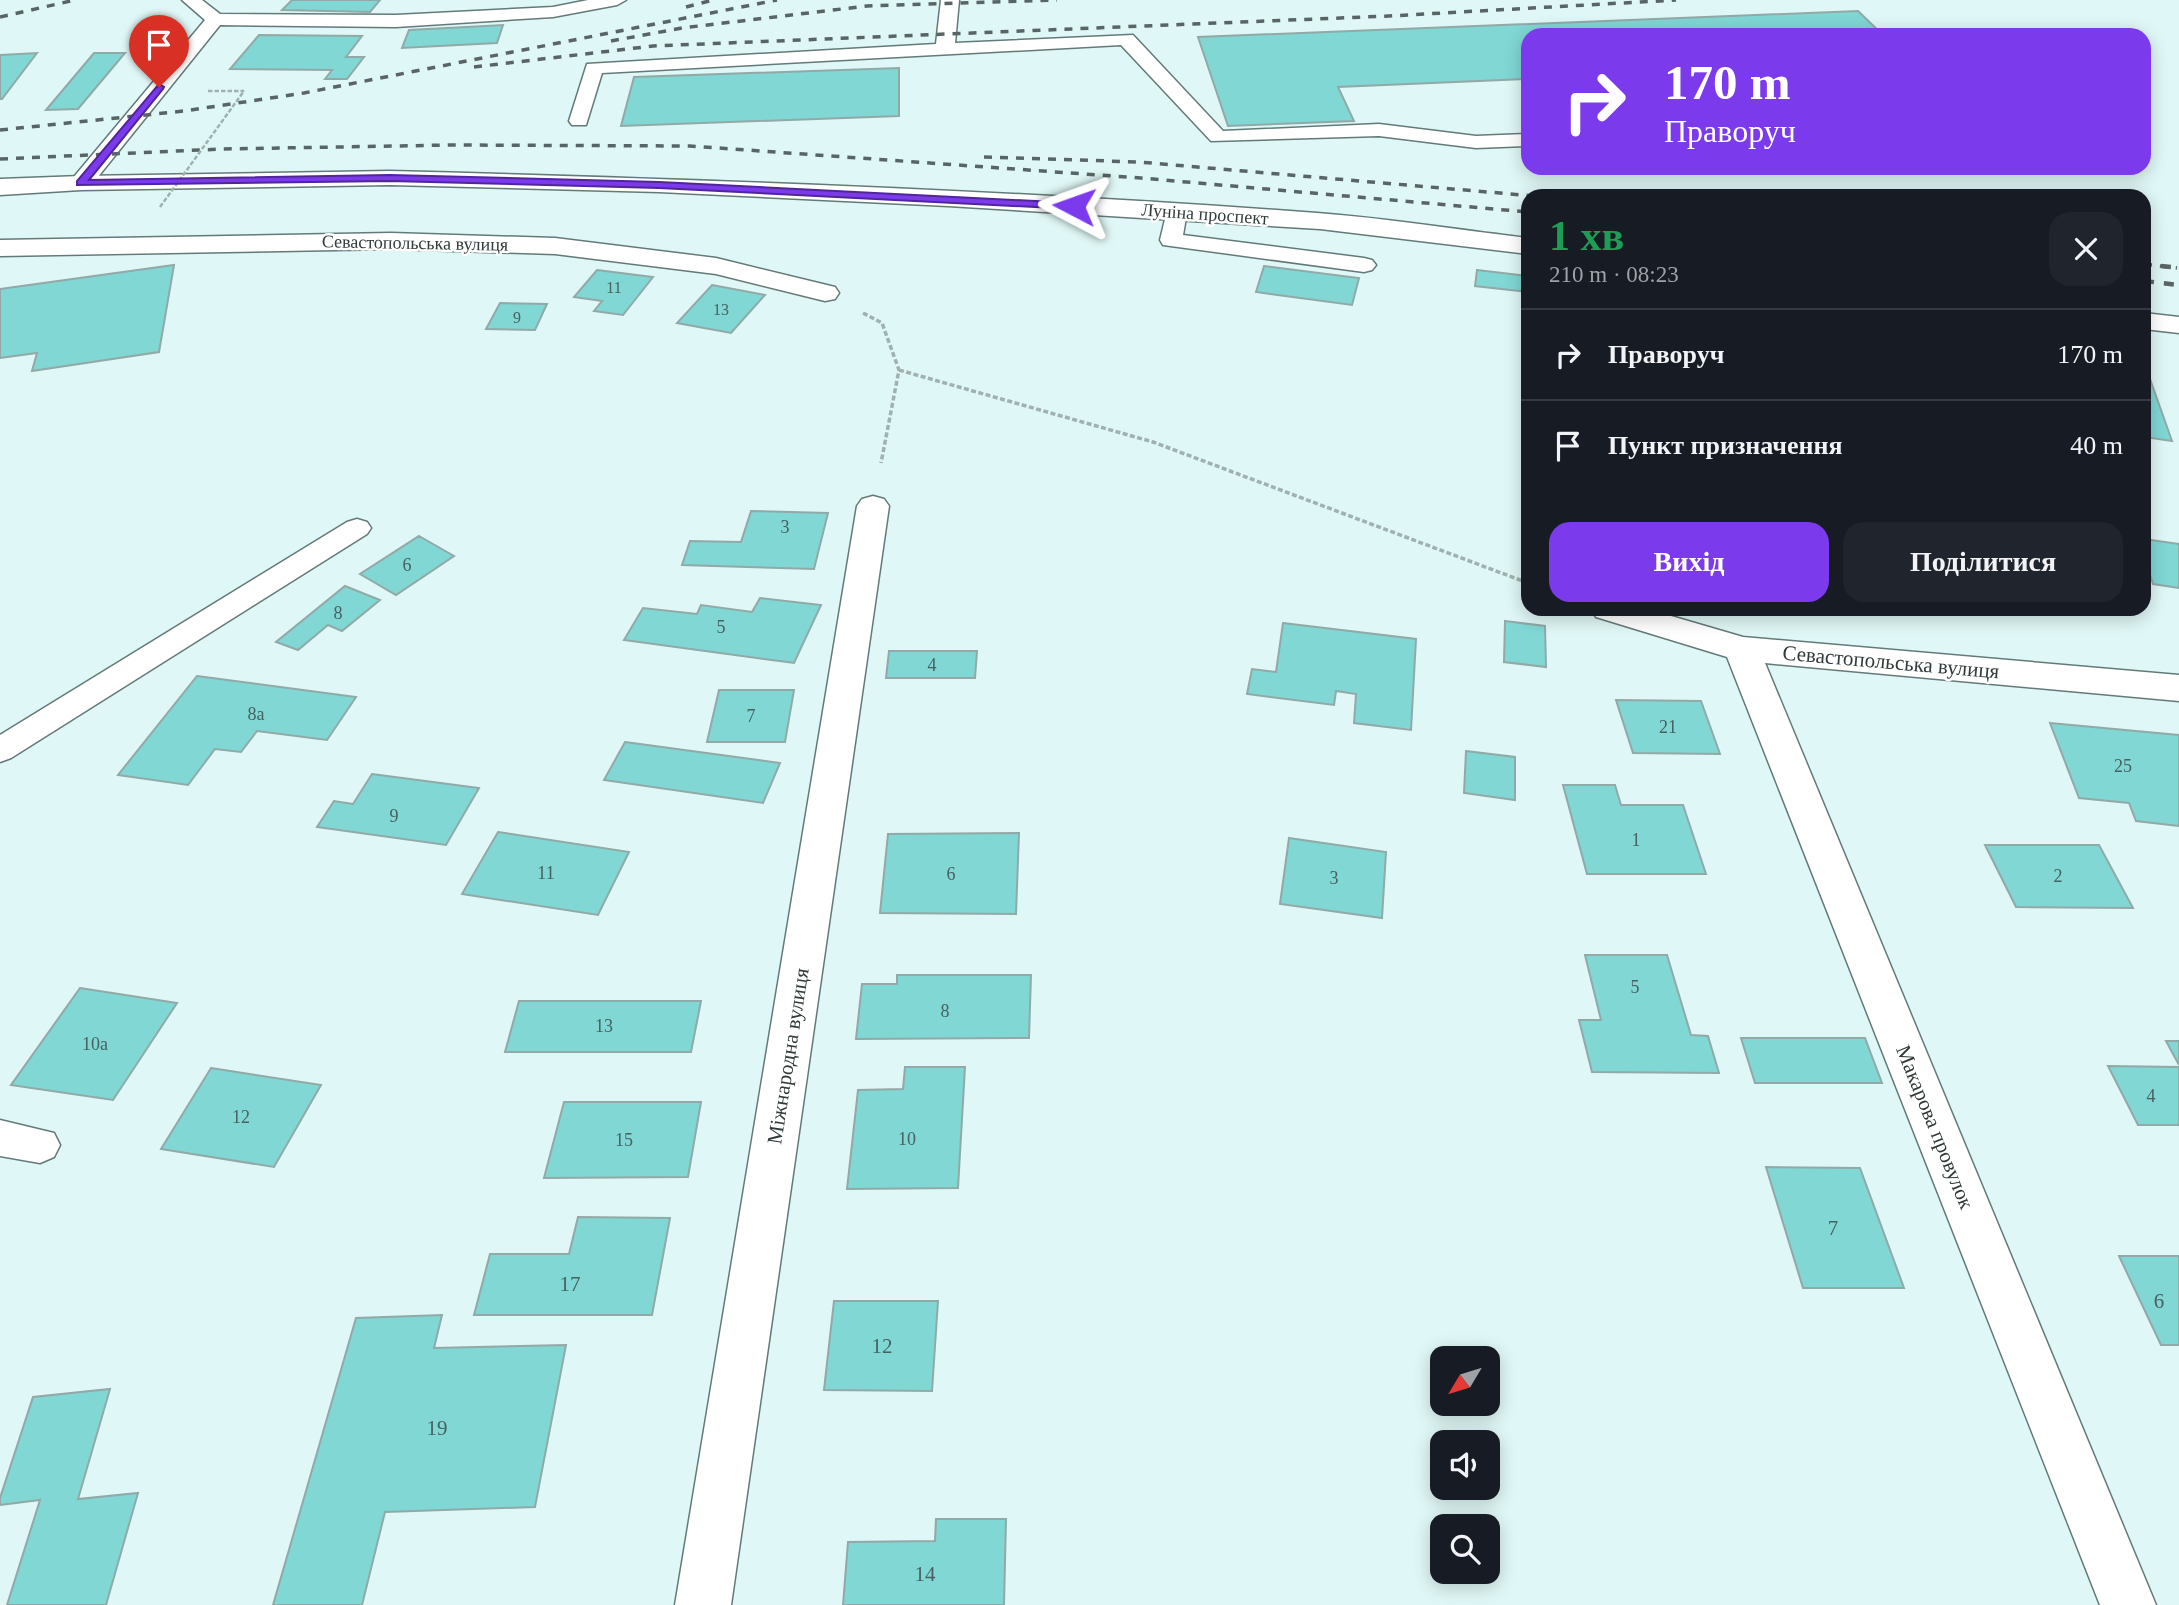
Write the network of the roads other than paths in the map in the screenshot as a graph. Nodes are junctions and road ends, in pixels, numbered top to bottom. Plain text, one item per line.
1 (191, 0) edge
2 (617, 0) edge
3 (950, 0) edge
4 (215, 19) junction
5 (945, 49) junction
6 (579, 121) dead end
7 (1521, 140) edge
8 (81, 183) junction
9 (0, 187) edge
10 (1175, 212) junction
11 (1521, 245) edge
12 (0, 248) edge
13 (1364, 265) dead end
14 (825, 293) road end
15 (2151, 323) edge
16 (2177, 329) edge
17 (873, 506) road end
18 (357, 528) dead end
19 (1631, 616) edge
20 (1742, 649) junction
21 (2179, 688) edge
22 (0, 750) edge
23 (0, 1138) edge
24 (40, 1145) dead end
25 (703, 1605) edge
26 (2128, 1605) edge

1 - 4 lane
2 - 4 lane
3 - 5 lane
4 - 8 lane
5 - 6 lane
5 - 7 lane
8 - 9 street, Луніна проспект
8 - 10 street, Луніна проспект
10 - 11 street, Луніна проспект
10 - 13 lane
12 - 14 street, Севастопольська вулиця
15 - 16 street
17 - 25 street, Міжнародна вулиця
18 - 22 lane
19 - 20 street, Севастопольська вулиця
20 - 21 street, Севастопольська вулиця
20 - 26 street, Макарова провулок
23 - 24 lane

